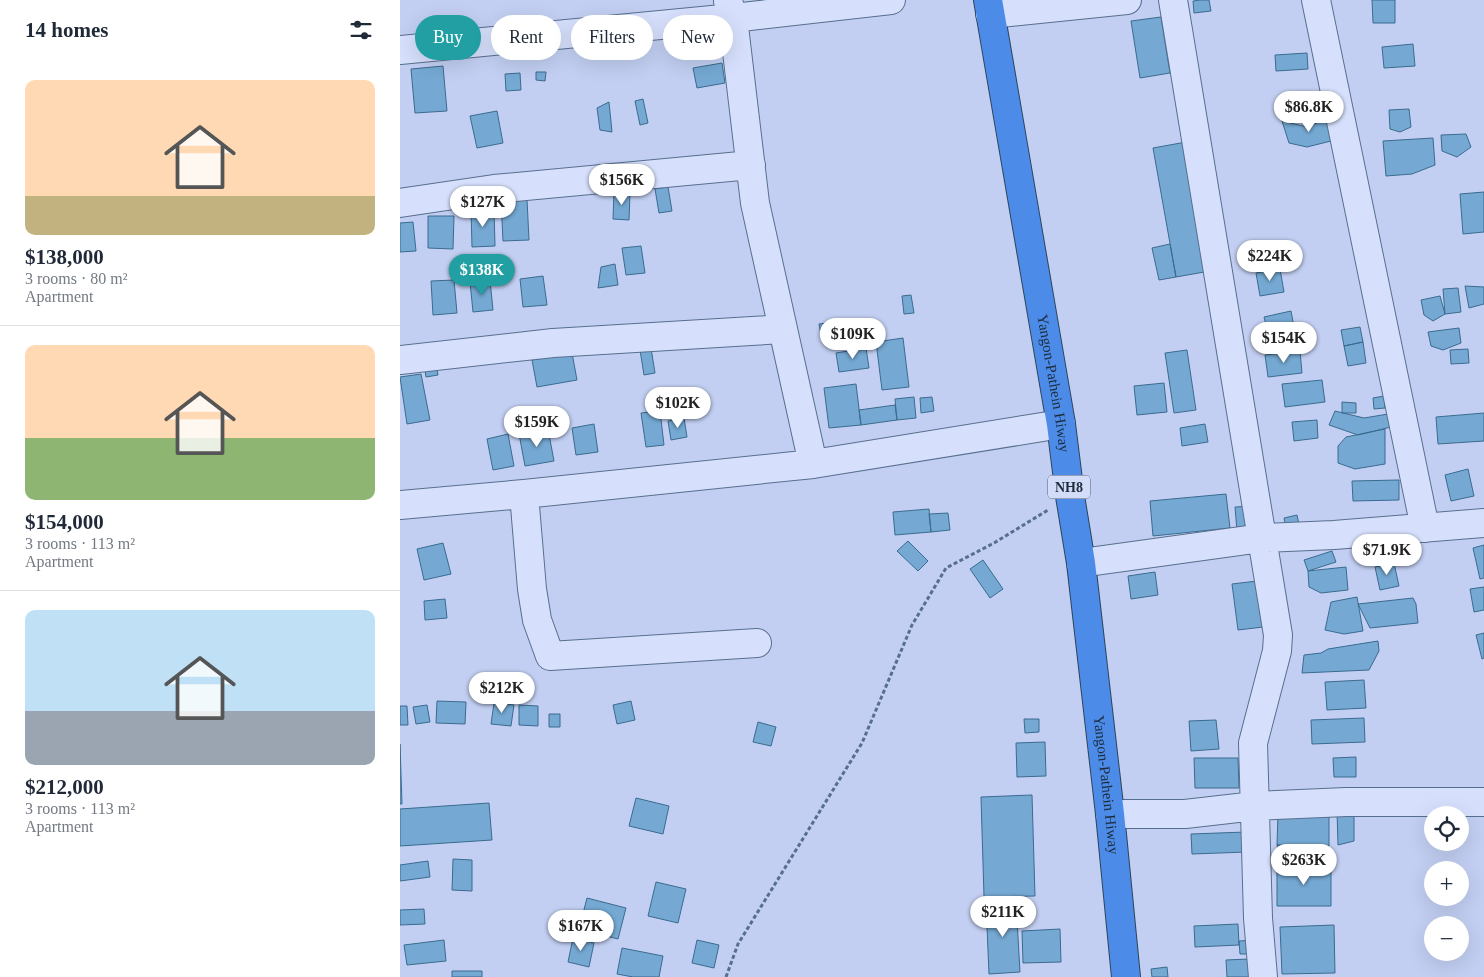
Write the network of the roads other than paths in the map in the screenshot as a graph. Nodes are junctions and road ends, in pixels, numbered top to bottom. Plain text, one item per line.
1 (891, 0) edge
2 (1126, 0) edge
3 (1173, 0) edge
4 (1316, 0) edge
5 (989, 7) edge
6 (730, 9) edge
7 (400, 50) edge
8 (751, 165) junction
9 (400, 203) edge
10 (783, 329) junction
11 (400, 360) edge
12 (1061, 424) junction
13 (813, 464) junction
14 (524, 494) junction
15 (400, 505) edge
16 (1484, 523) edge
17 (1424, 528) junction
18 (1262, 538) junction
19 (1081, 563) junction
20 (757, 643) dead end
21 (1484, 802) edge
22 (1255, 806) junction
23 (1110, 814) junction
24 (1126, 977) edge
25 (1263, 977) edge

1 - 6 street
2 - 5 street
3 - 18 street
4 - 17 street
5 - 12 highway, Yangon-Pathein Hiway / NH8
6 - 7 street
6 - 8 street
8 - 9 street
8 - 10 street
10 - 11 street
10 - 13 street
12 - 13 street
12 - 19 highway, Yangon-Pathein Hiway / NH8
13 - 14 street
14 - 15 street
14 - 20 street
16 - 17 street
17 - 18 street
18 - 19 street
18 - 22 street
19 - 23 highway, Yangon-Pathein Hiway / NH8
21 - 22 street
22 - 23 street
22 - 25 street
23 - 24 highway, Yangon-Pathein Hiway / NH8

